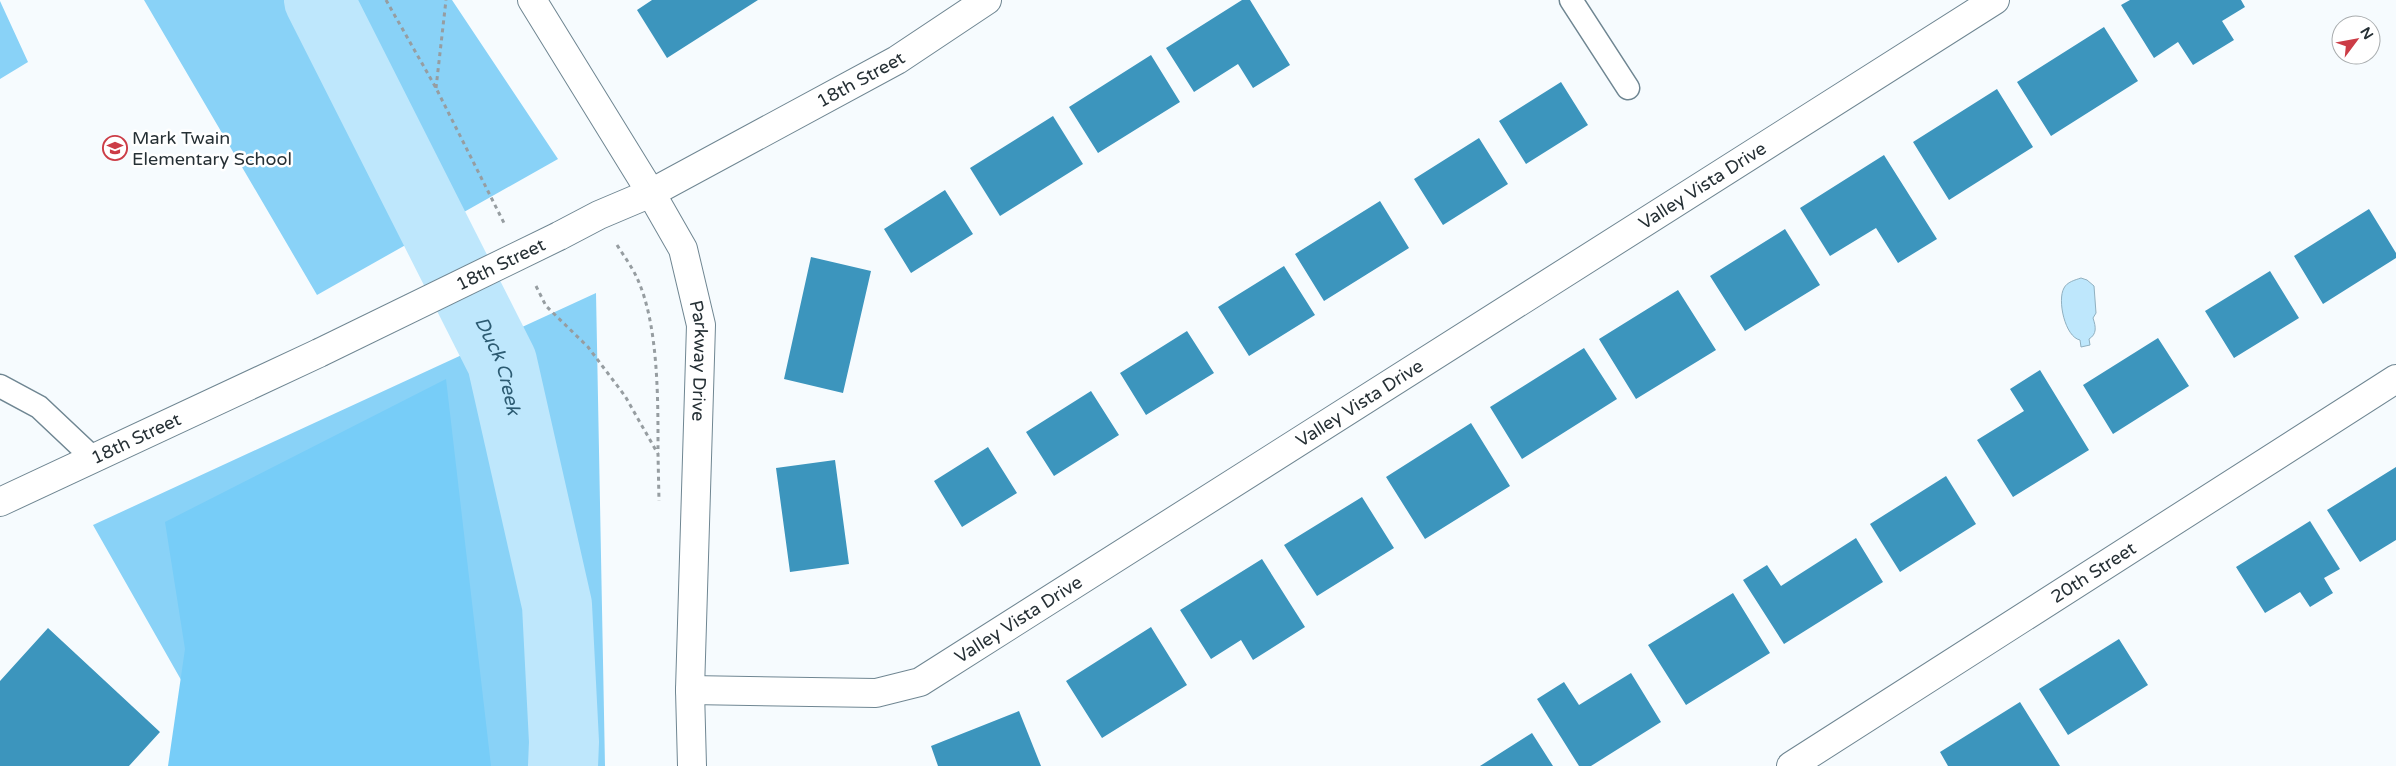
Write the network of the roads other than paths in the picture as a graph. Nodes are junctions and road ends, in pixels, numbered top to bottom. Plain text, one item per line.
1 (532, 0) edge
2 (988, 0) edge
3 (1571, 0) edge
4 (1995, 0) edge
5 (1628, 88) dead end
6 (650, 193) junction
7 (2396, 379) edge
8 (0, 386) edge
9 (92, 457) junction
10 (0, 502) edge
11 (690, 690) junction
12 (692, 766) edge
13 (1792, 766) edge

1 - 6 street, Parkway Drive
2 - 6 street, 18th Street
3 - 5 lane
4 - 11 street, Valley Vista Drive
6 - 9 street, 18th Street, bridge
6 - 11 street, Parkway Drive
7 - 13 street, 20th Street
8 - 9 lane
9 - 10 street, 18th Street
11 - 12 street, Parkway Drive

